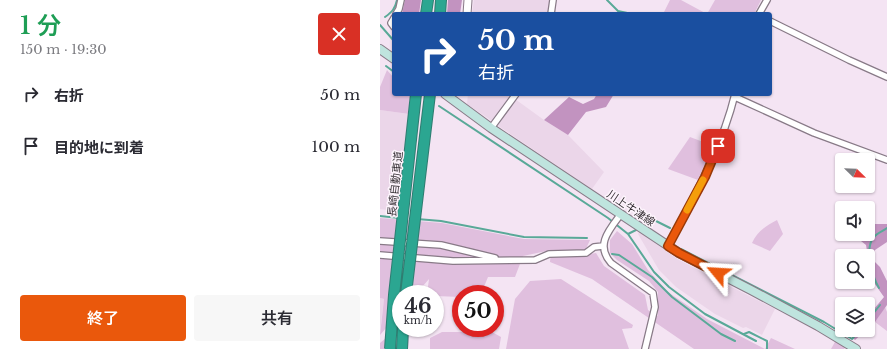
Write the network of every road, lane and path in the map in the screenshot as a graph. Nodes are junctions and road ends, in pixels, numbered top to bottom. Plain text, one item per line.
1 (401, 0) edge
2 (428, 0) edge
3 (441, 0) edge
4 (468, 0) edge
5 (552, 0) edge
6 (767, 0) edge
7 (397, 12) edge
8 (426, 12) edge
9 (440, 12) edge
10 (467, 12) edge
11 (551, 12) edge
12 (760, 12) edge
13 (772, 23) edge
14 (380, 49) edge
15 (392, 58) edge
16 (887, 77) edge
17 (416, 96) edge
18 (430, 96) edge
19 (515, 96) edge
20 (735, 96) edge
21 (454, 97) edge
22 (492, 128) junction
23 (887, 160) edge
24 (619, 216) junction
25 (380, 241) edge
26 (603, 246) junction
27 (668, 246) junction
28 (380, 255) edge
29 (505, 260) junction
30 (407, 285) edge
31 (403, 337) edge
32 (390, 349) edge
33 (402, 349) edge
34 (645, 349) edge
35 (856, 349) edge

1 - 7 street
2 - 8 highway
3 - 9 highway
4 - 10 street
5 - 11 street
6 - 12 street
13 - 16 street
14 - 15 main road
17 - 32 highway, 長崎自動車道, bridge
18 - 30 highway, bridge
19 - 22 street
20 - 23 street
20 - 27 street
21 - 22 main road, 川上牛津線
22 - 24 main road, 川上牛津線
24 - 26 street
24 - 27 main road, 川上牛津線
25 - 29 street
26 - 29 street
26 - 34 street
27 - 35 main road, 川上牛津線
28 - 29 street
31 - 33 highway

